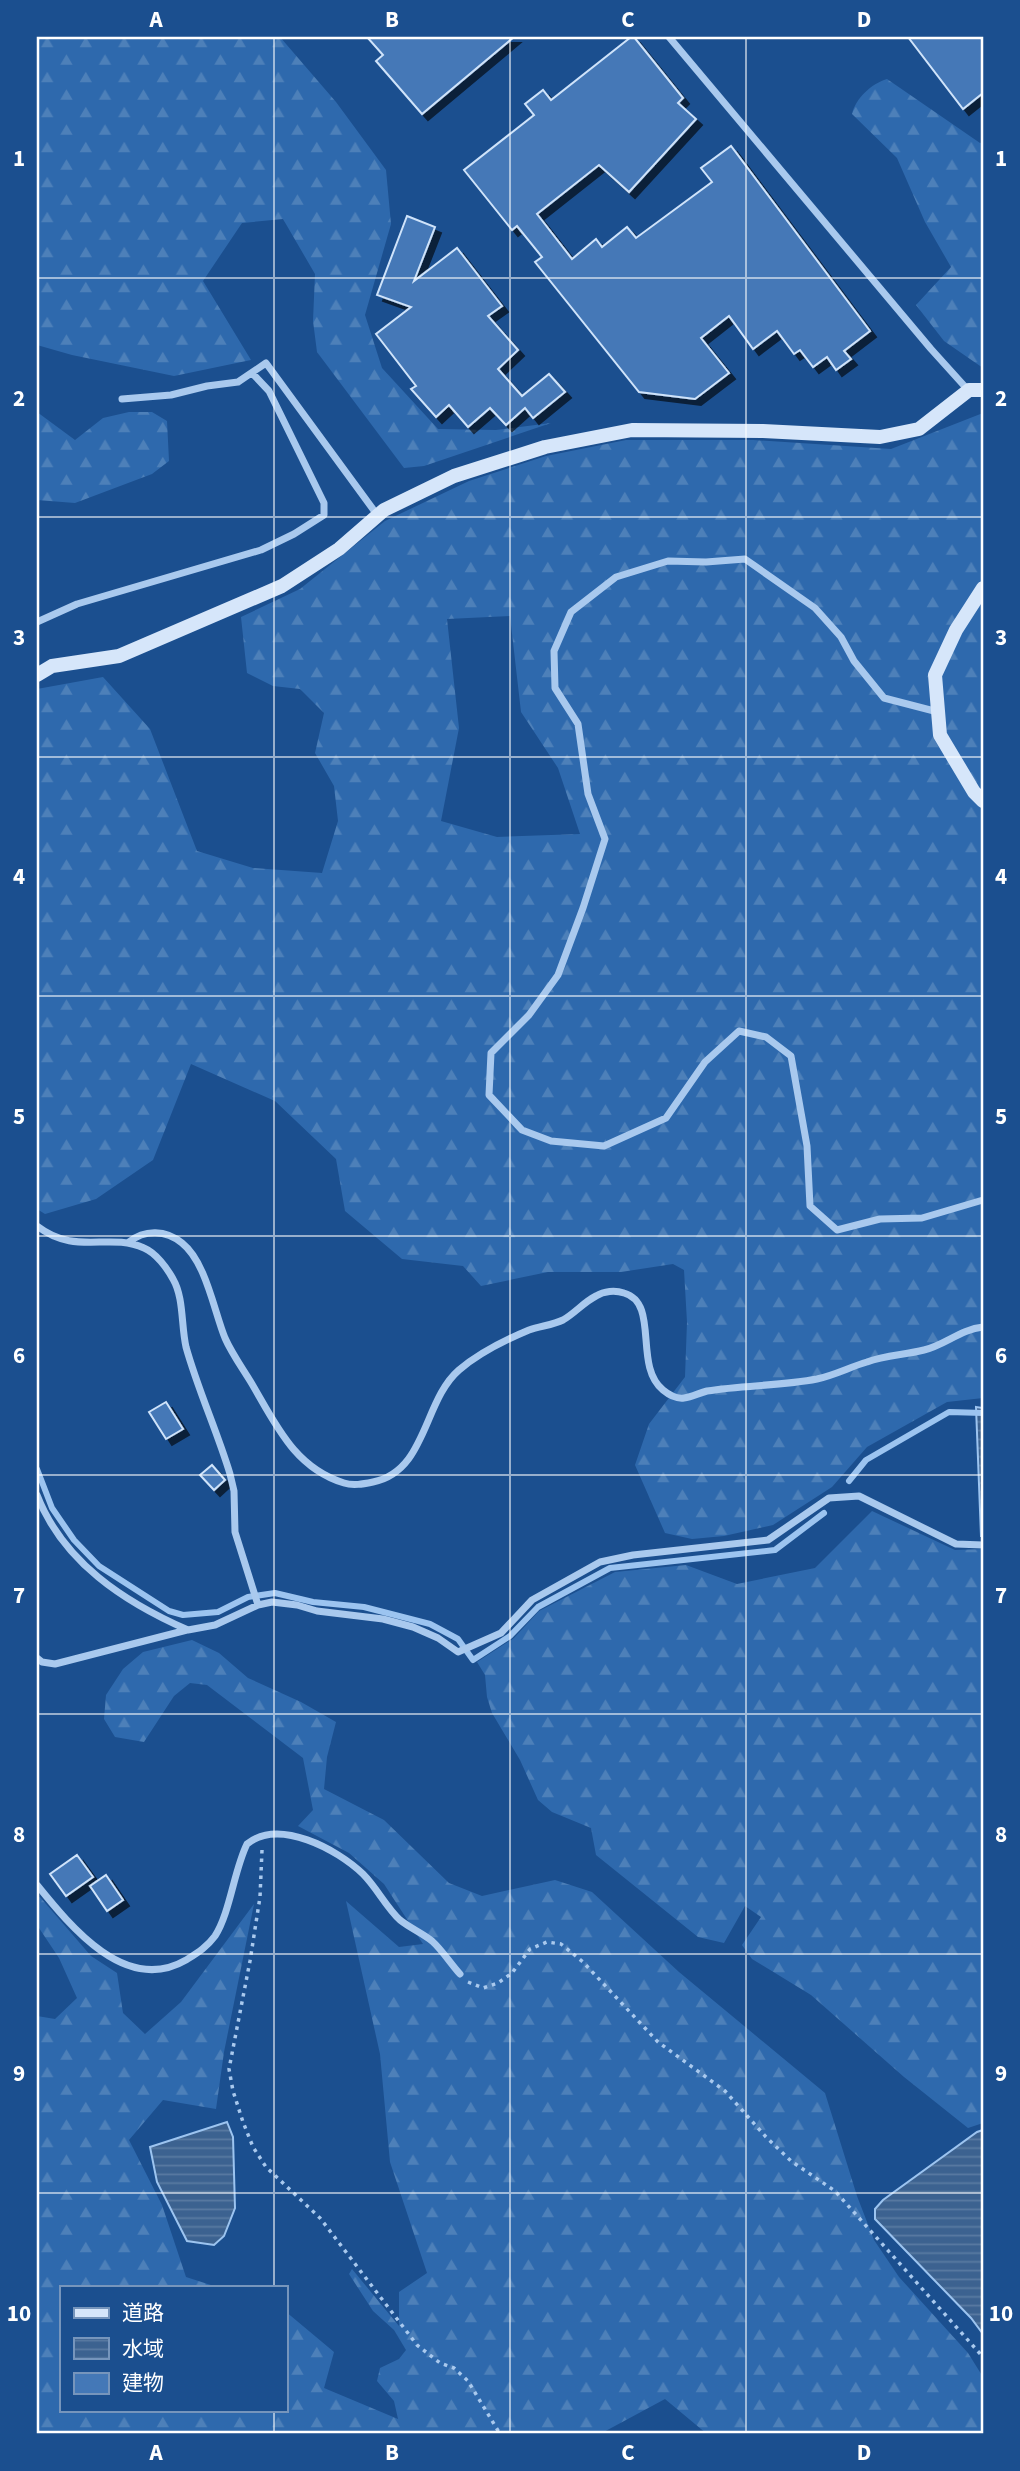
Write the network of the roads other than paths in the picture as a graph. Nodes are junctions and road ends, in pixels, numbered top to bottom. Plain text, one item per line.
1 (669, 37) edge
2 (251, 373) junction
3 (976, 390) edge
4 (122, 398) dead end
5 (377, 516) junction
6 (983, 588) edge
7 (37, 622) edge
8 (37, 675) edge
9 (938, 712) junction
10 (983, 801) edge
11 (983, 1200) edge
12 (37, 1226) edge
13 (129, 1242) junction
14 (983, 1327) edge
15 (37, 1495) edge
16 (983, 1545) edge
17 (256, 1598) junction
18 (188, 1630) junction
19 (37, 1658) edge
20 (37, 1885) edge
21 (460, 1974) road end

1 - 3 street
2 - 4 street
2 - 5 street
2 - 7 street
3 - 5 street
5 - 8 street
6 - 9 street
9 - 10 street
9 - 11 street
12 - 13 street
13 - 14 street
13 - 17 street
15 - 18 street
16 - 17 street
17 - 18 street
18 - 19 street
20 - 21 street

